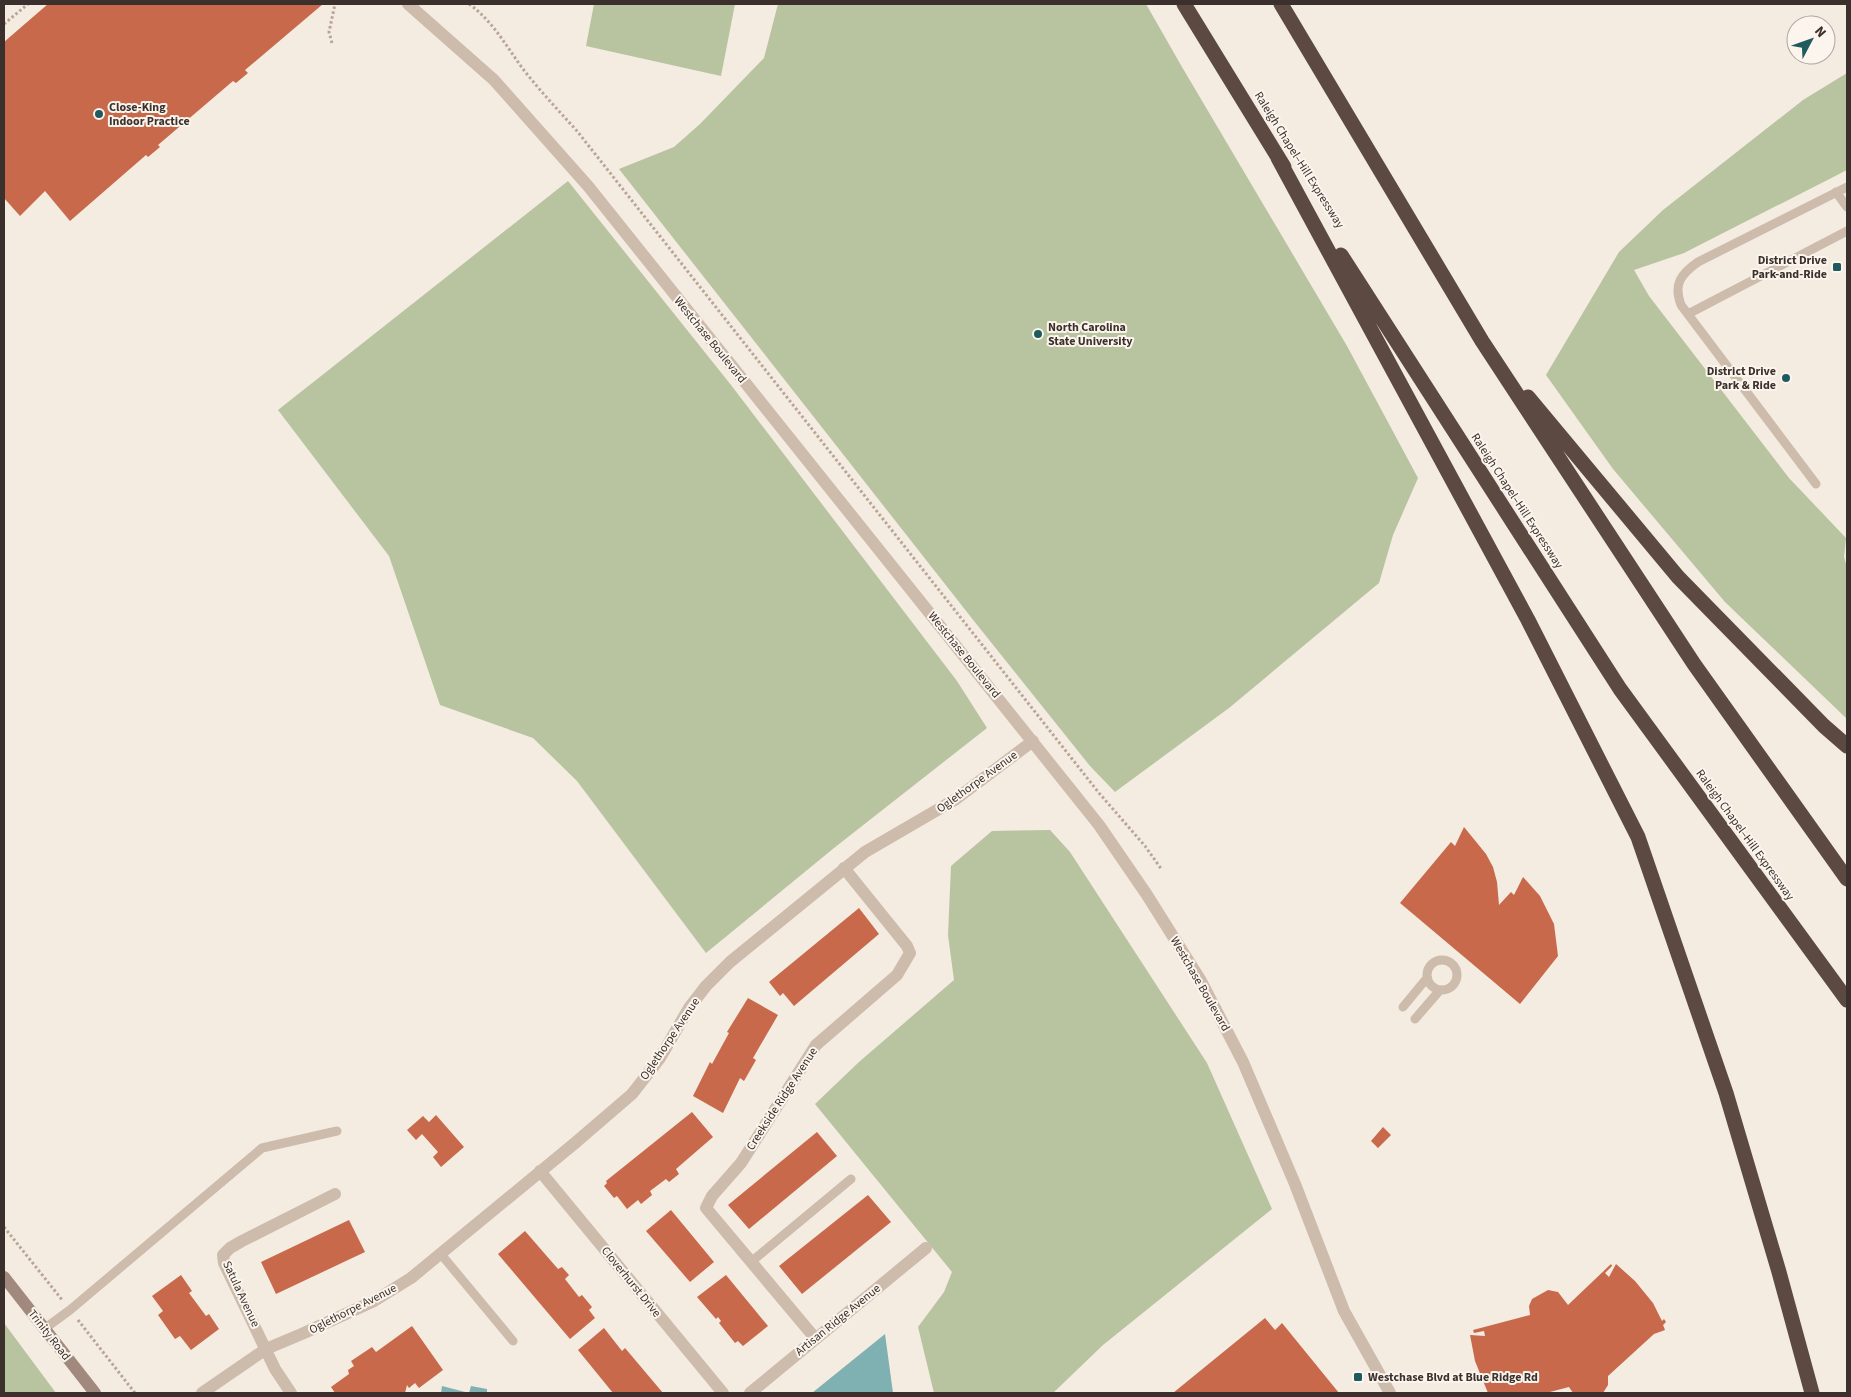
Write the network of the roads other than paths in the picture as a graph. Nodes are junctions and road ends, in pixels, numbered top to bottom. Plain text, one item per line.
1 (408, 4) edge
2 (1184, 4) edge
3 (1280, 4) edge
4 (1278, 158) junction
5 (1847, 187) edge
6 (1836, 192) junction
7 (1847, 207) edge
8 (1847, 231) edge
9 (1688, 314) junction
10 (1482, 341) junction
11 (1816, 484) dead end
12 (1032, 741) junction
13 (1847, 746) edge
14 (844, 868) junction
15 (1847, 879) edge
16 (1427, 978) junction
17 (1440, 990) junction
18 (1847, 1000) edge
19 (1403, 1007) dead end
20 (1415, 1019) dead end
21 (337, 1131) dead end
22 (540, 1171) junction
23 (850, 1179) dead end
24 (335, 1194) dead end
25 (926, 1248) dead end
26 (440, 1254) junction
27 (752, 1262) junction
28 (4, 1277) edge
29 (44, 1328) junction
30 (815, 1338) junction
31 (513, 1342) dead end
32 (266, 1349) junction
33 (95, 1393) edge
34 (202, 1393) edge
35 (291, 1393) edge
36 (723, 1393) edge
37 (750, 1393) edge
38 (1390, 1393) edge
39 (1812, 1393) edge

1 - 12 street, Westchase Boulevard
2 - 4 highway, Raleigh Chapel–Hill Expressway
3 - 10 highway
4 - 18 highway, Raleigh Chapel–Hill Expressway
4 - 39 highway
5 - 6 lane
6 - 7 lane
6 - 9 lane
8 - 9 lane
9 - 11 lane
10 - 13 highway
10 - 15 highway
12 - 14 street, Oglethorpe Avenue
12 - 38 street, Westchase Boulevard
14 - 22 street, Oglethorpe Avenue
14 - 27 street, Creekside Ridge Avenue
16 - 17 lane
16 - 17 lane
16 - 19 lane
17 - 20 lane
21 - 29 lane
22 - 26 street, Oglethorpe Avenue
22 - 36 street, Cloverhurst Drive
23 - 27 lane
24 - 32 street, Satula Avenue
25 - 30 street, Artisan Ridge Avenue
26 - 31 lane
26 - 32 street, Oglethorpe Avenue
27 - 30 street, Creekside Ridge Avenue
28 - 29 main road, Trinity Road
29 - 33 main road, Trinity Road
30 - 37 street, Artisan Ridge Avenue
32 - 34 street, Oglethorpe Avenue
32 - 35 street, Satula Avenue

